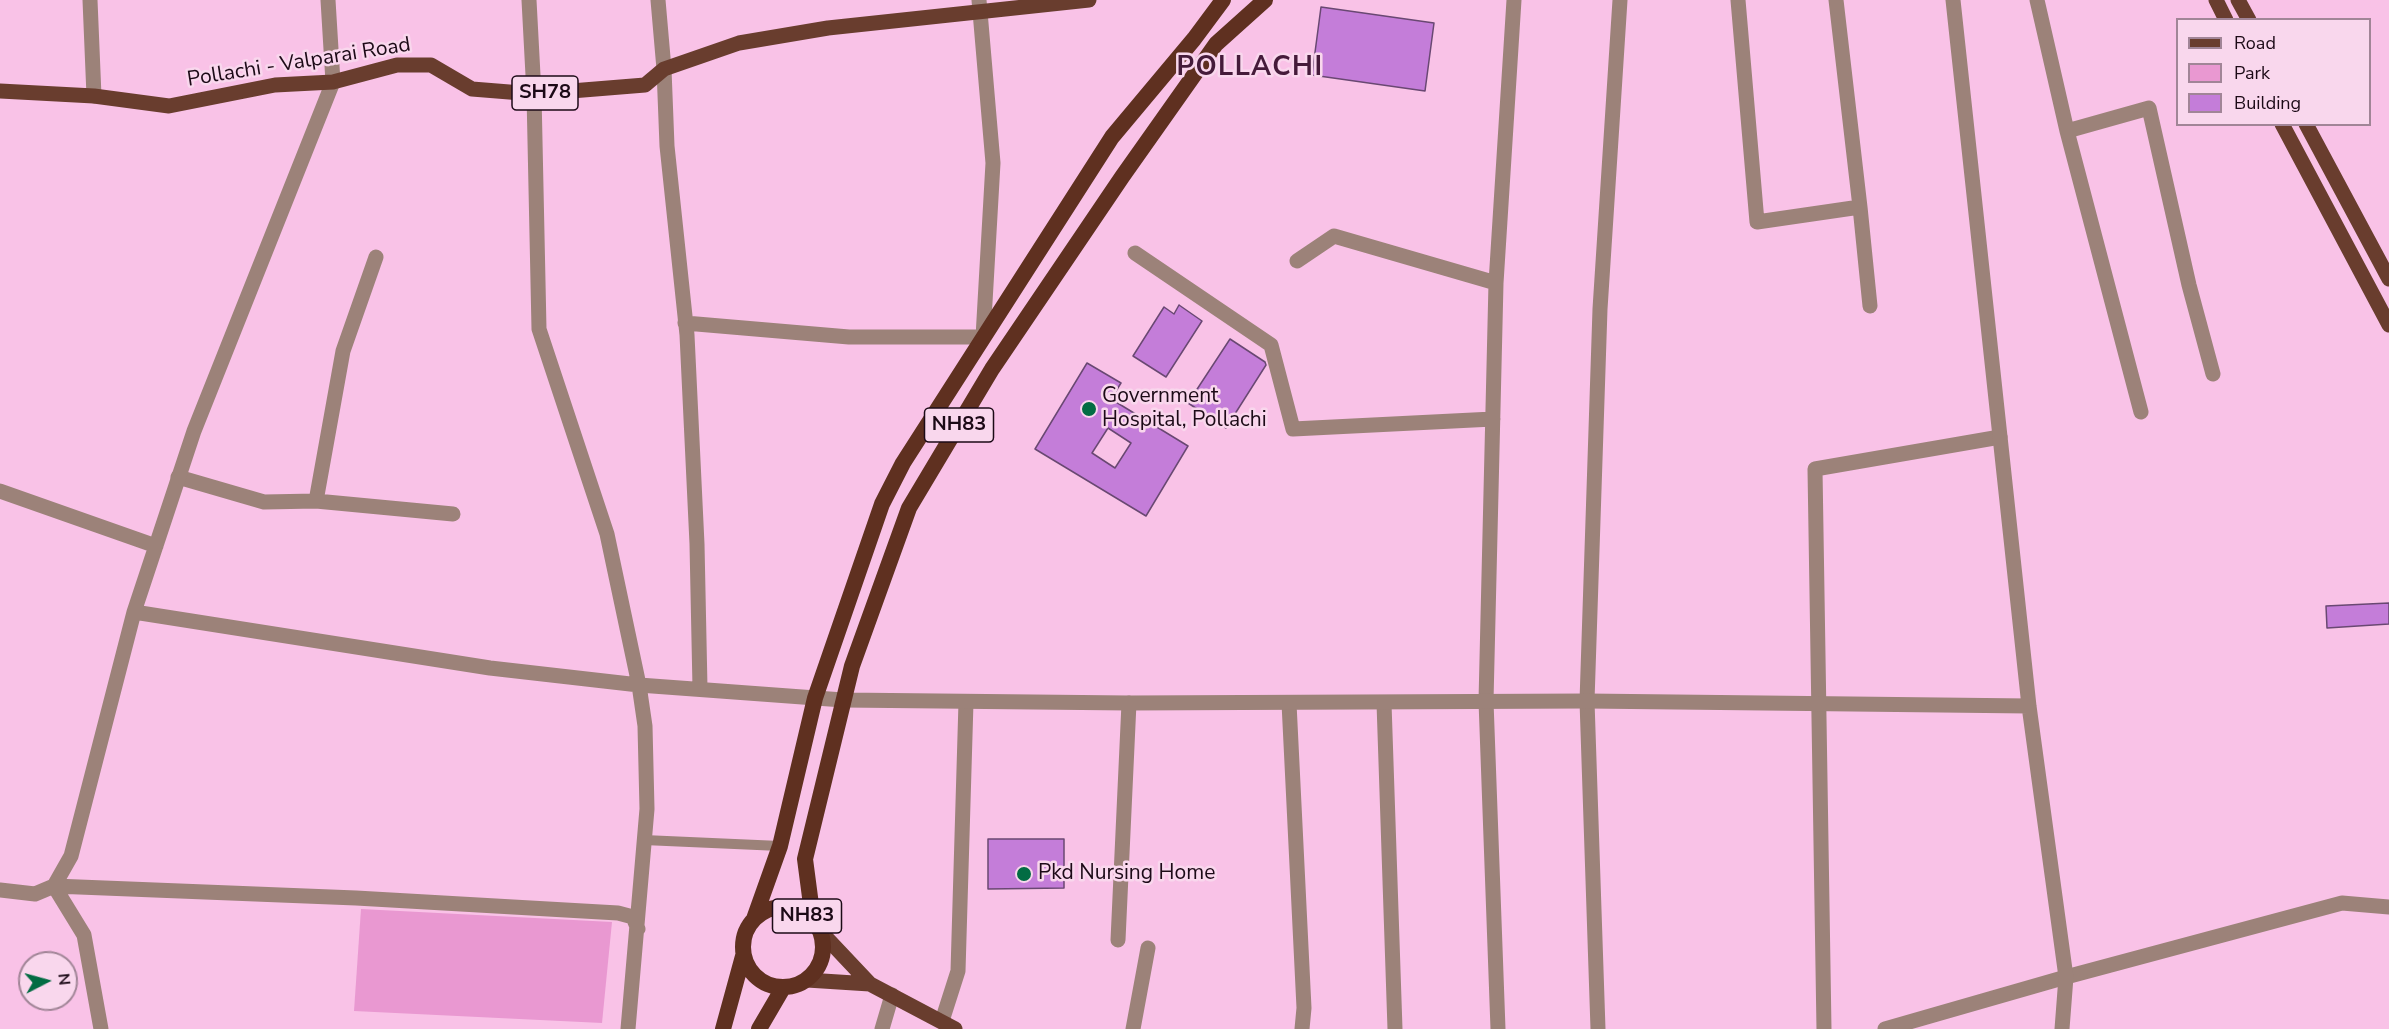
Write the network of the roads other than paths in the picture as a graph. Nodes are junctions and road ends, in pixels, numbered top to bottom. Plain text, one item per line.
1 (90, 0) edge
2 (328, 0) edge
3 (529, 0) edge
4 (657, 0) edge
5 (1089, 0) edge
6 (1223, 0) edge
7 (1265, 0) edge
8 (1514, 0) edge
9 (1620, 0) edge
10 (1738, 0) edge
11 (1836, 0) edge
12 (1953, 0) edge
13 (2037, 0) edge
14 (2216, 0) edge
15 (2238, 0) edge
16 (979, 6) edge
17 (2225, 18) edge
18 (2248, 18) edge
19 (664, 69) junction
20 (333, 82) junction
21 (0, 91) edge
22 (534, 94) junction
23 (94, 96) junction
24 (2283, 126) edge
25 (2307, 126) edge
26 (2067, 131) junction
27 (1860, 207) junction
28 (1135, 253) dead end
29 (376, 257) dead end
30 (1297, 261) dead end
31 (2389, 279) edge
32 (1496, 283) junction
33 (1870, 306) dead end
34 (686, 323) junction
35 (2389, 325) edge
36 (983, 337) junction
37 (2213, 374) dead end
38 (2141, 412) dead end
39 (1493, 419) junction
40 (2000, 437) junction
41 (178, 477) junction
42 (0, 491) edge
43 (316, 501) junction
44 (453, 513) dead end
45 (156, 546) junction
46 (134, 612) junction
47 (639, 685) junction
48 (700, 688) junction
49 (815, 698) junction
50 (843, 700) junction
51 (1486, 701) junction
52 (1587, 701) junction
53 (966, 702) junction
54 (1129, 703) junction
55 (1289, 703) junction
56 (1384, 703) junction
57 (1819, 704) junction
58 (2029, 706) junction
59 (644, 840) junction
60 (780, 846) junction
61 (54, 886) junction
62 (0, 890) edge
63 (2389, 907) edge
64 (754, 919) junction
65 (817, 926) junction
66 (638, 929) junction
67 (1118, 940) dead end
68 (1148, 948) dead end
69 (743, 956) junction
70 (2066, 977) junction
71 (807, 980) junction
72 (870, 984) junction
73 (783, 988) junction
74 (892, 995) junction
75 (948, 1025) edge
76 (101, 1029) edge
77 (628, 1029) edge
78 (723, 1029) edge
79 (759, 1029) edge
80 (882, 1029) edge
81 (1133, 1029) edge
82 (1302, 1029) edge
83 (1395, 1029) edge
84 (1498, 1029) edge
85 (1598, 1029) edge
86 (1824, 1029) edge
87 (1885, 1029) edge
88 (2062, 1029) edge

1 - 23 street
2 - 20 street
3 - 22 street
4 - 19 street
5 - 16 main road, Pollachi - Valparai Road / SH78
6 - 36 highway, NH83
7 - 50 highway, NH83
8 - 32 street
9 - 52 street
10 - 27 street
11 - 27 street
12 - 40 street
13 - 26 street
14 - 17 main road
15 - 18 main road
16 - 19 main road, Pollachi - Valparai Road / SH78
16 - 36 street
19 - 22 main road, Pollachi - Valparai Road / SH78
19 - 34 street
20 - 22 main road, Pollachi - Valparai Road / SH78
20 - 23 main road, Pollachi - Valparai Road / SH78
20 - 41 street
21 - 23 main road, Pollachi - Valparai Road / SH78
22 - 47 street
24 - 35 main road
25 - 31 main road
26 - 37 street
26 - 38 street
27 - 33 street
28 - 39 street
29 - 43 street
30 - 32 street
32 - 39 street
34 - 36 street
34 - 48 street
36 - 49 highway, NH83
39 - 51 street
40 - 57 street
40 - 58 street
41 - 43 street
41 - 45 street
42 - 45 street
43 - 44 street
45 - 46 street
46 - 47 street
46 - 61 street
47 - 48 street
47 - 59 street
48 - 49 street
49 - 50 street
49 - 60 highway, NH83
50 - 53 street
50 - 65 highway, NH83
51 - 52 street
51 - 56 street
51 - 84 street
52 - 57 street
52 - 85 street
53 - 54 street
53 - 75 street
54 - 55 street
54 - 67 street
55 - 56 street
55 - 82 street
56 - 83 street
57 - 58 street
57 - 86 street
58 - 70 street
59 - 60 lane
59 - 66 street
60 - 64 highway, NH83
61 - 62 street
61 - 66 street
61 - 76 street
63 - 70 street
64 - 65 highway, NH83
64 - 69 highway, NH83
65 - 71 highway, NH83
65 - 72 main road
66 - 77 street
68 - 81 street
69 - 73 highway
69 - 78 highway, NH83
70 - 87 street
70 - 88 street
71 - 72 main road
71 - 73 highway
72 - 74 main road
73 - 79 highway
74 - 75 main road
74 - 80 street

